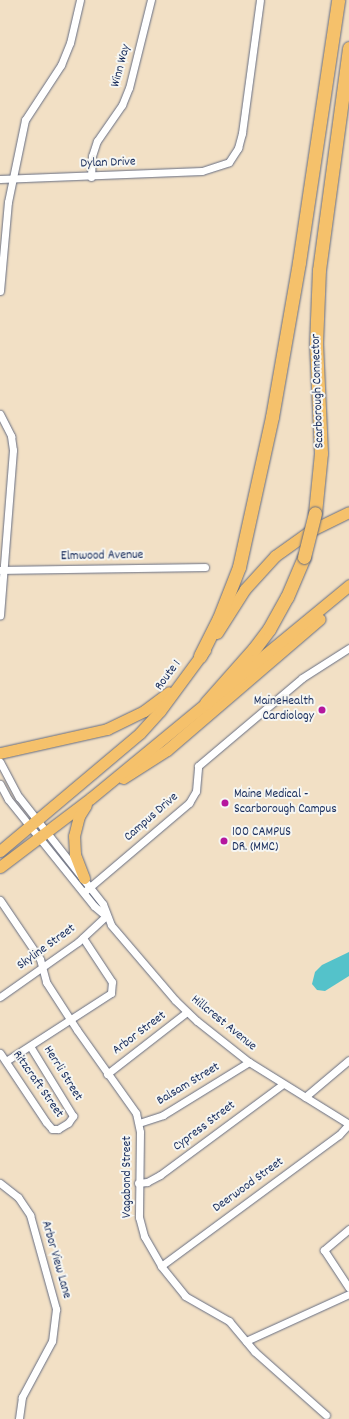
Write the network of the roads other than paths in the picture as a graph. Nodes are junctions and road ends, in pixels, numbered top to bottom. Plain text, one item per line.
1 (80, 0) edge
2 (151, 0) edge
3 (260, 0) edge
4 (338, 0) edge
5 (349, 48) edge
6 (91, 177) junction
7 (13, 178) junction
8 (0, 179) edge
9 (0, 291) edge
10 (0, 414) edge
11 (349, 512) edge
12 (205, 567) dead end
13 (2, 570) edge
14 (349, 585) edge
15 (349, 588) edge
16 (0, 616) edge
17 (349, 648) edge
18 (200, 656) junction
19 (188, 675) junction
20 (206, 703) junction
21 (0, 753) edge
22 (0, 762) edge
23 (0, 784) edge
24 (106, 786) junction
25 (0, 794) edge
26 (90, 798) junction
27 (8, 799) junction
28 (34, 824) junction
29 (43, 835) junction
30 (0, 851) edge
31 (0, 868) edge
32 (87, 882) junction
33 (84, 892) junction
34 (0, 900) edge
35 (106, 916) junction
36 (83, 938) junction
37 (42, 966) junction
38 (0, 997) edge
39 (187, 1012) junction
40 (71, 1020) junction
41 (30, 1046) junction
42 (0, 1052) edge
43 (349, 1060) edge
44 (6, 1061) junction
45 (249, 1062) junction
46 (107, 1074) junction
47 (284, 1084) junction
48 (305, 1097) junction
49 (72, 1116) joint
50 (139, 1124) junction
51 (349, 1124) edge
52 (0, 1183) edge
53 (138, 1183) junction
54 (349, 1229) edge
55 (161, 1266) junction
56 (349, 1288) edge
57 (349, 1294) edge
58 (246, 1341) junction
59 (326, 1415) dead end
60 (19, 1419) edge

1 - 7 street
2 - 6 street, Winn Way
3 - 6 street, Dylan Drive
4 - 18 highway
5 - 20 highway, Scarborough Connector, bridge
6 - 7 street, Dylan Drive
7 - 8 street, Dylan Drive
7 - 9 street
10 - 13 street
11 - 18 main road, Route 1
12 - 13 street, Elmwood Avenue
13 - 16 street
14 - 20 main road
15 - 24 main road
17 - 32 street, Campus Drive
18 - 19 main road, Route 1
19 - 21 main road
19 - 28 main road, Route 1
20 - 24 main road
22 - 28 street
23 - 27 street
24 - 26 main road
25 - 27 street
26 - 29 main road
26 - 32 main road
27 - 28 street
28 - 29 street
28 - 30 main road, Route 1
29 - 31 main road
29 - 32 street, Hillcrest Avenue
29 - 33 street, Hillcrest Avenue
32 - 33 street, Campus Drive
32 - 35 street, Hillcrest Avenue
33 - 35 street, Hillcrest Avenue
34 - 37 street, Vagabond Street
35 - 36 street, Skyline Street
35 - 39 street, Hillcrest Avenue
36 - 37 street, Skyline Street
36 - 40 street
37 - 38 street, Skyline Street
37 - 40 street, Vagabond Street
39 - 45 street, Hillcrest Avenue
39 - 46 street, Arbor Street
40 - 41 street
40 - 46 street, Vagabond Street
41 - 44 street
41 - 49 street, Herrli Street
42 - 44 street, Ritzcraft Street
43 - 48 street
44 - 49 street, Ritzcraft Street
45 - 47 street, Hillcrest Avenue
45 - 50 street, Balsam Street
46 - 50 street, Vagabond Street
47 - 48 street, Hillcrest Avenue
47 - 53 street, Cypress Street
48 - 51 street, Hillcrest Avenue
50 - 53 street, Vagabond Street
51 - 55 street, Deerwood Street
52 - 60 street, Arbor View Lane
53 - 55 street, Vagabond Street
54 - 56 street
55 - 58 street, Vagabond Street
57 - 58 street
58 - 59 street, Vagabond Street

